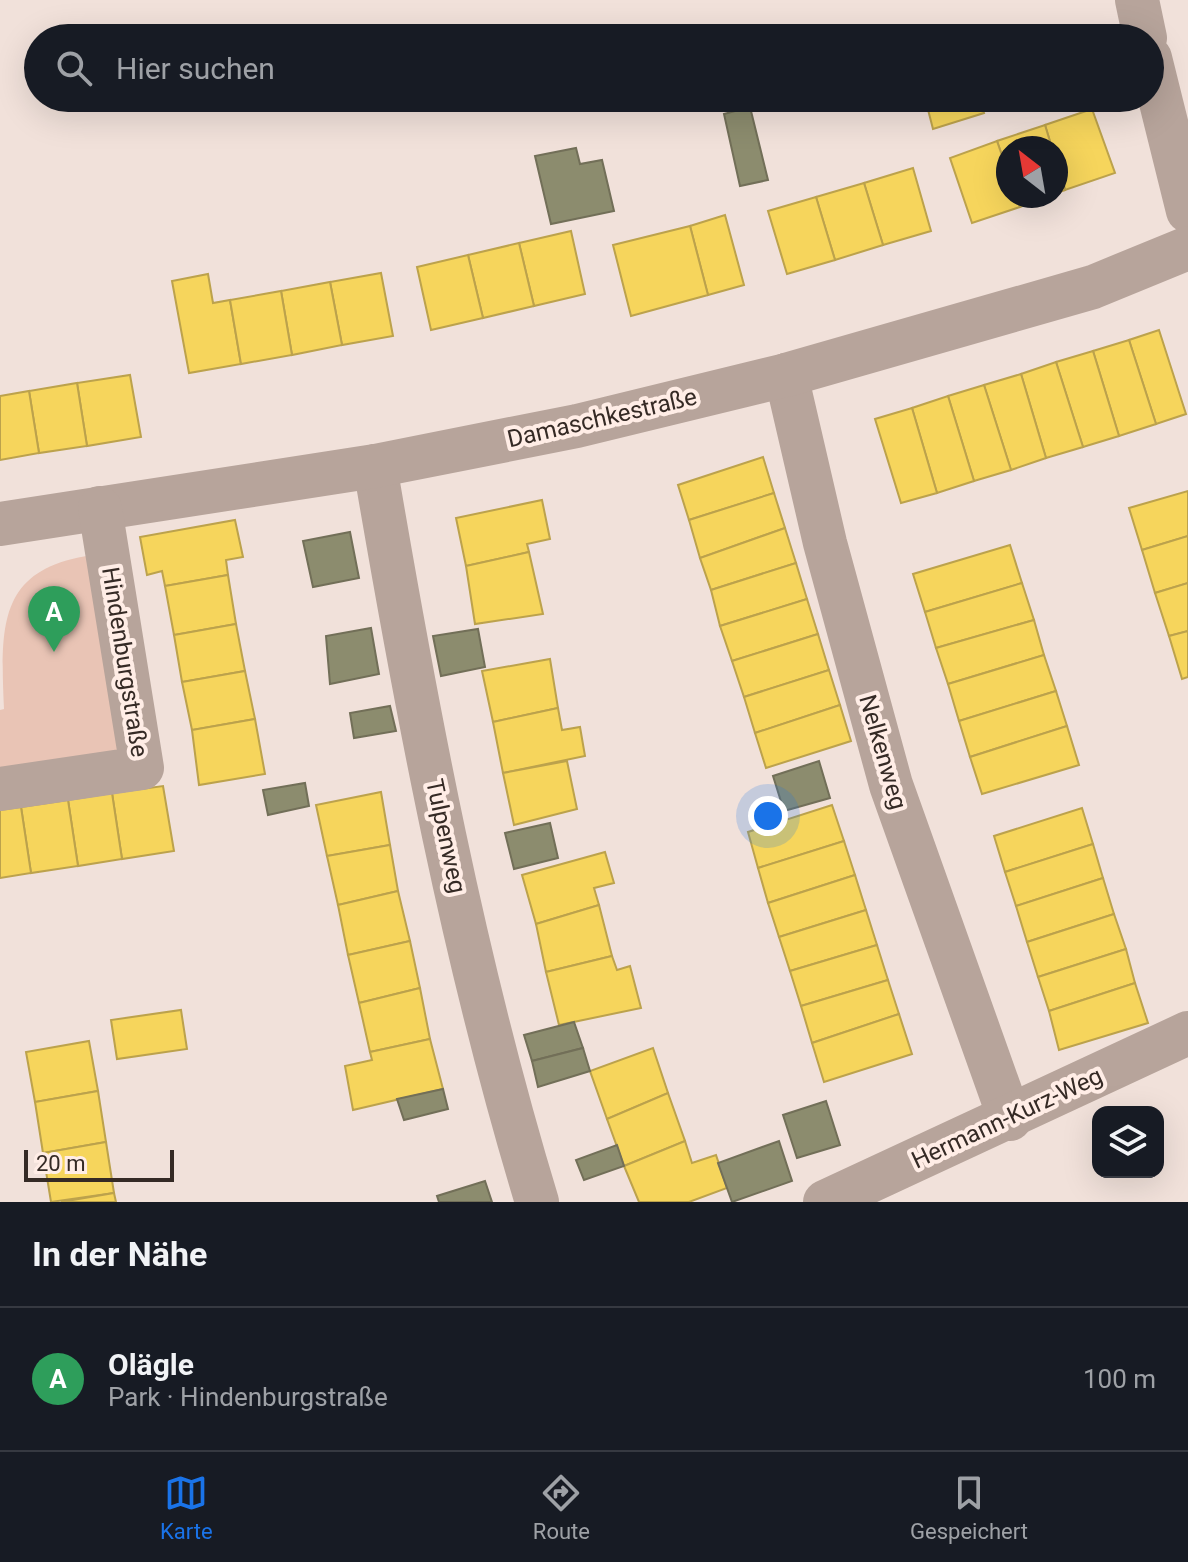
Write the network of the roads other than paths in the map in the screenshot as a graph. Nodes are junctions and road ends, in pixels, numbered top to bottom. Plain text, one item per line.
1 (1137, 0) edge
2 (1142, 24) edge
3 (1163, 112) edge
4 (1188, 211) edge
5 (1188, 248) edge
6 (786, 375) junction
7 (375, 466) junction
8 (100, 508) junction
9 (0, 524) edge
10 (0, 789) edge
11 (1188, 1033) edge
12 (1010, 1119) junction
13 (537, 1202) edge
14 (825, 1202) edge

1 - 2 street
3 - 4 street
5 - 6 street, Damaschkestraße
6 - 7 street, Damaschkestraße
6 - 12 street, Nelkenweg
7 - 8 street, Damaschkestraße
7 - 13 street, Tulpenweg
8 - 9 street, Damaschkestraße
8 - 10 street, Hindenburgstraße
11 - 12 street, Hermann-Kurz-Weg
12 - 14 street, Hermann-Kurz-Weg

